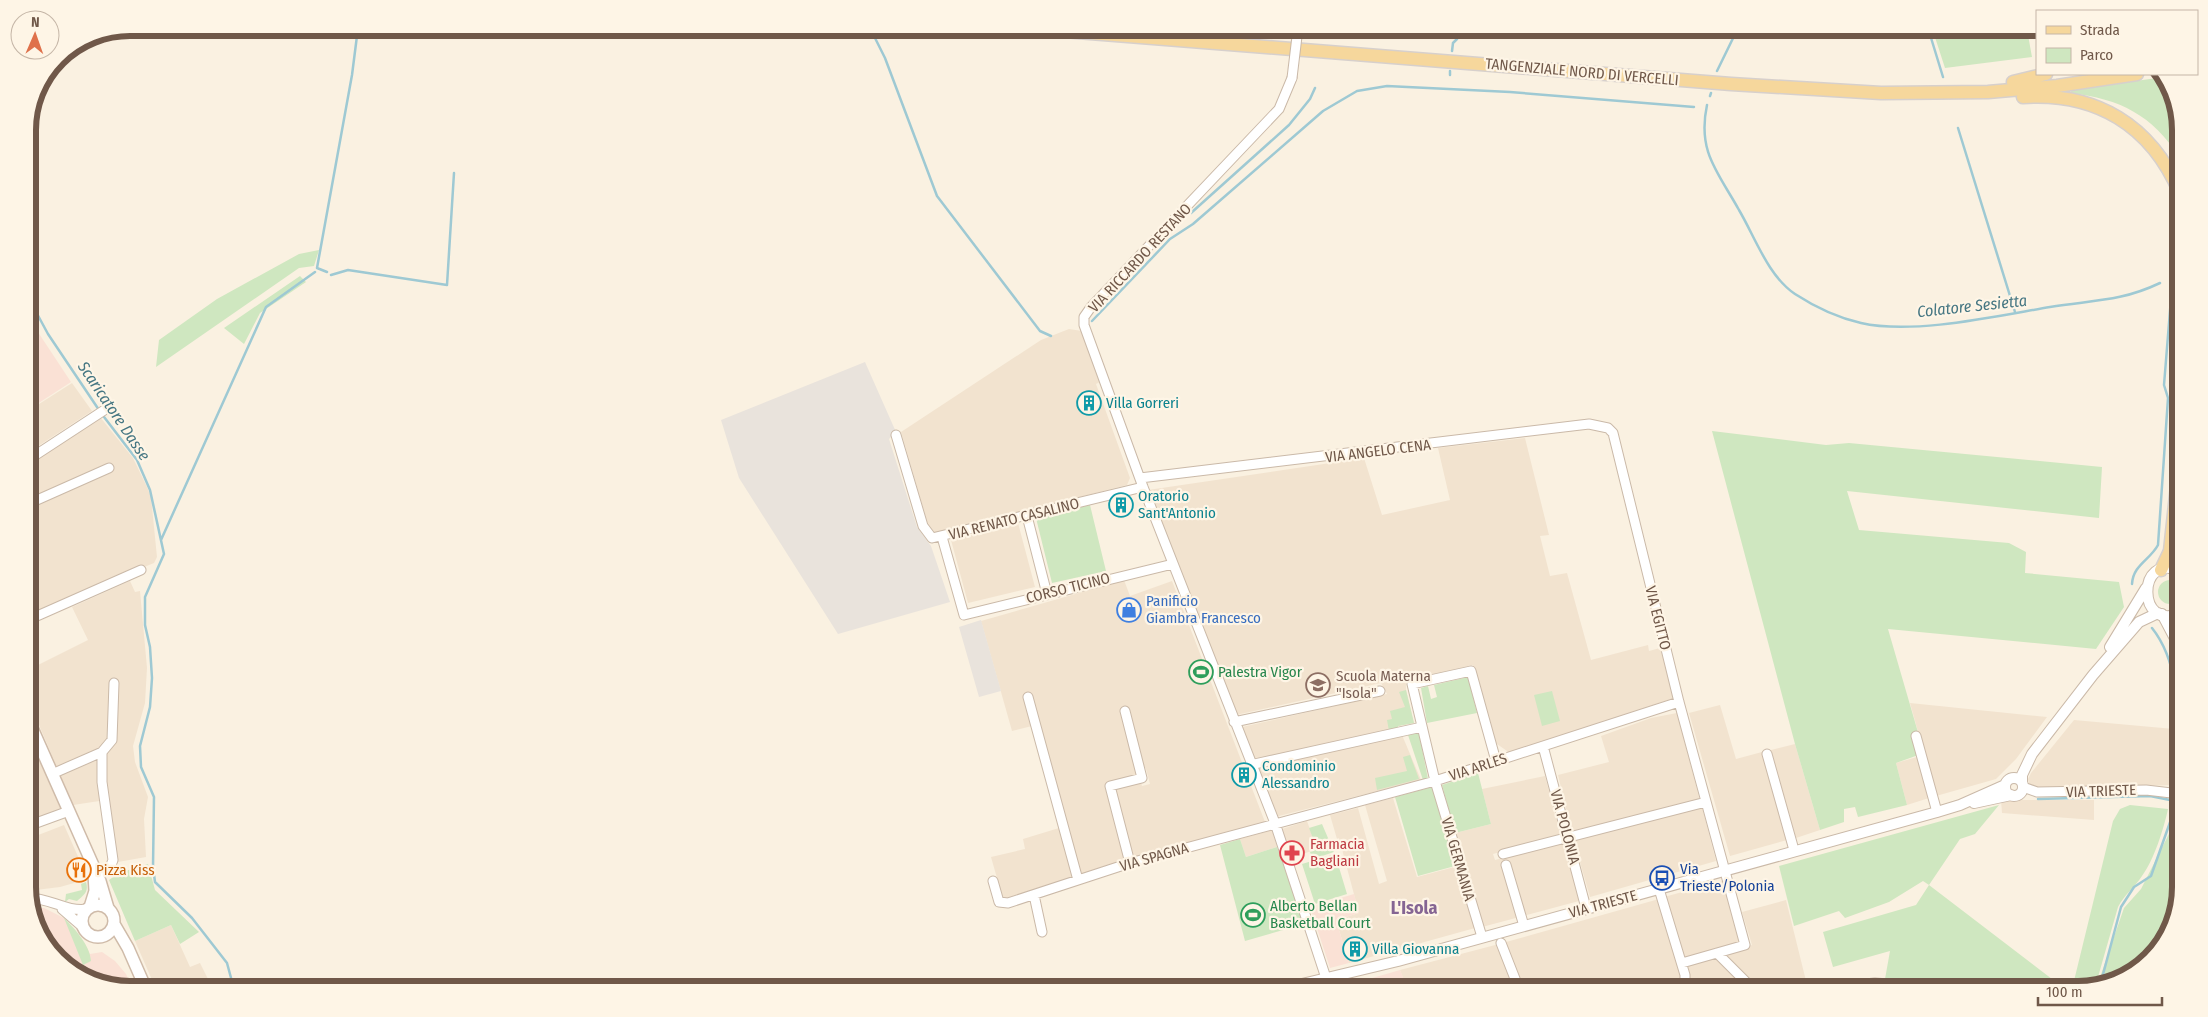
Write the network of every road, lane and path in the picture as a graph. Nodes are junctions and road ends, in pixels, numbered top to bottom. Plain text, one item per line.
1 (1128, 36) edge
2 (1297, 36) edge
3 (2041, 75) edge
4 (2130, 75) edge
5 (1881, 93) junction
6 (1914, 94) junction
7 (2172, 177) edge
8 (104, 411) dead end
9 (1612, 433) joint
10 (896, 435) dead end
11 (36, 455) edge
12 (108, 468) dead end
13 (1142, 483) junction
14 (36, 500) edge
15 (1027, 516) junction
16 (2172, 532) edge
17 (942, 537) junction
18 (1173, 564) junction
19 (2172, 568) edge
20 (141, 570) dead end
21 (2161, 570) junction
22 (2146, 588) junction
23 (1047, 594) junction
24 (2160, 614) junction
25 (2172, 615) edge
26 (36, 616) edge
27 (2172, 634) edge
28 (2093, 675) junction
29 (114, 683) dead end
30 (1380, 690) dead end
31 (1028, 697) dead end
32 (1679, 702) junction
33 (1125, 712) dead end
34 (1234, 722) junction
35 (1422, 727) junction
36 (1916, 736) dead end
37 (36, 737) edge
38 (1543, 746) junction
39 (102, 752) junction
40 (1767, 754) dead end
41 (2032, 754) junction
42 (1496, 761) junction
43 (1250, 765) junction
44 (52, 774) junction
45 (1436, 782) junction
46 (2008, 782) junction
47 (2022, 785) junction
48 (2172, 793) edge
49 (2011, 796) junction
50 (1706, 802) junction
51 (1960, 805) junction
52 (69, 811) junction
53 (1937, 812) junction
54 (36, 823) edge
55 (1275, 823) junction
56 (1567, 837) junction
57 (1794, 850) junction
58 (1503, 854) dead end
59 (1130, 864) junction
60 (1506, 865) dead end
61 (1725, 870) junction
62 (95, 873) junction
63 (1078, 880) junction
64 (993, 881) dead end
65 (1659, 889) junction
66 (1034, 895) junction
67 (37, 899) edge
68 (58, 905) junction
69 (89, 908) junction
70 (108, 908) junction
71 (1586, 908) junction
72 (114, 924) junction
73 (1524, 926) junction
74 (84, 928) junction
75 (1042, 932) dead end
76 (103, 936) junction
77 (1482, 937) junction
78 (1501, 943) dead end
79 (1717, 954) junction
80 (134, 963) junction
81 (1682, 963) junction
82 (1326, 978) junction
83 (142, 981) edge
84 (1315, 981) edge
85 (1327, 981) edge
86 (1516, 981) edge
87 (1684, 981) edge
88 (1744, 981) edge

1 - 5 main road, TANGENZIALE NORD DI VERCELLI
2 - 13 street, VIA RICCARDO RESTANO, bridge
3 - 5 main road
4 - 6 main road, TANGENZIALE NORD DI VERCELLI
5 - 6 main road, TANGENZIALE NORD DI VERCELLI
6 - 7 main road
8 - 11 street
9 - 13 street, VIA ANGELO CENA
9 - 32 street, VIA EGITTO
10 - 17 street, VIA RENATO CASALINO
12 - 14 street
13 - 15 street, VIA RENATO CASALINO
13 - 18 street, VIA RICCARDO RESTANO
15 - 17 street, VIA RENATO CASALINO
15 - 23 street
16 - 21 main road
17 - 23 street, CORSO TICINO
18 - 23 street, CORSO TICINO
18 - 34 street, VIA RICCARDO RESTANO
19 - 21 street
20 - 26 street
21 - 22 street
22 - 24 street
22 - 28 street
24 - 25 street
24 - 27 street
24 - 28 street
28 - 41 street
29 - 39 street
30 - 34 street
31 - 63 street
32 - 38 street, VIA ARLES
32 - 50 street, VIA EGITTO
33 - 59 street
34 - 43 street, VIA RICCARDO RESTANO
35 - 42 street, VIA GERMANIA
35 - 43 street
35 - 45 street, VIA GERMANIA
36 - 53 street
37 - 44 main road
38 - 42 street, VIA ARLES
38 - 56 street, VIA POLONIA
39 - 44 street
39 - 62 street
40 - 57 street
41 - 46 street
41 - 47 street
42 - 45 street, VIA ARLES
43 - 55 street, VIA RICCARDO RESTANO
44 - 52 main road
45 - 55 street, VIA ARLES
45 - 77 street, VIA GERMANIA
46 - 47 street
46 - 49 street
46 - 51 street
47 - 48 street, VIA TRIESTE
47 - 49 street
49 - 51 street
50 - 56 street
50 - 61 street, VIA EGITTO
51 - 53 street, VIA TRIESTE
52 - 54 street
52 - 62 main road
53 - 57 street, VIA TRIESTE
55 - 59 street, VIA SPAGNA
55 - 82 street, VIA RICCARDO RESTANO
56 - 58 street
56 - 71 street, VIA POLONIA
57 - 61 street, VIA TRIESTE
59 - 63 street, VIA SPAGNA
60 - 73 street
61 - 65 street, VIA TRIESTE
61 - 79 street, VIA EGITTO
62 - 69 main road
62 - 70 main road
63 - 66 street, VIA SPAGNA
64 - 66 street, VIA SPAGNA
65 - 71 street, VIA TRIESTE
65 - 81 street
66 - 75 street
67 - 68 street
68 - 69 street
68 - 74 street
69 - 70 main road
69 - 74 main road
70 - 72 main road
71 - 73 street, VIA TRIESTE
72 - 76 main road
72 - 80 main road
73 - 77 street, VIA TRIESTE
74 - 76 main road
76 - 80 main road
77 - 82 street, VIA TRIESTE
78 - 86 street
79 - 81 street, VIA EGITTO
79 - 88 street
80 - 83 main road
81 - 87 street
82 - 84 street, VIA TRIESTE
82 - 85 street, VIA RICCARDO RESTANO

